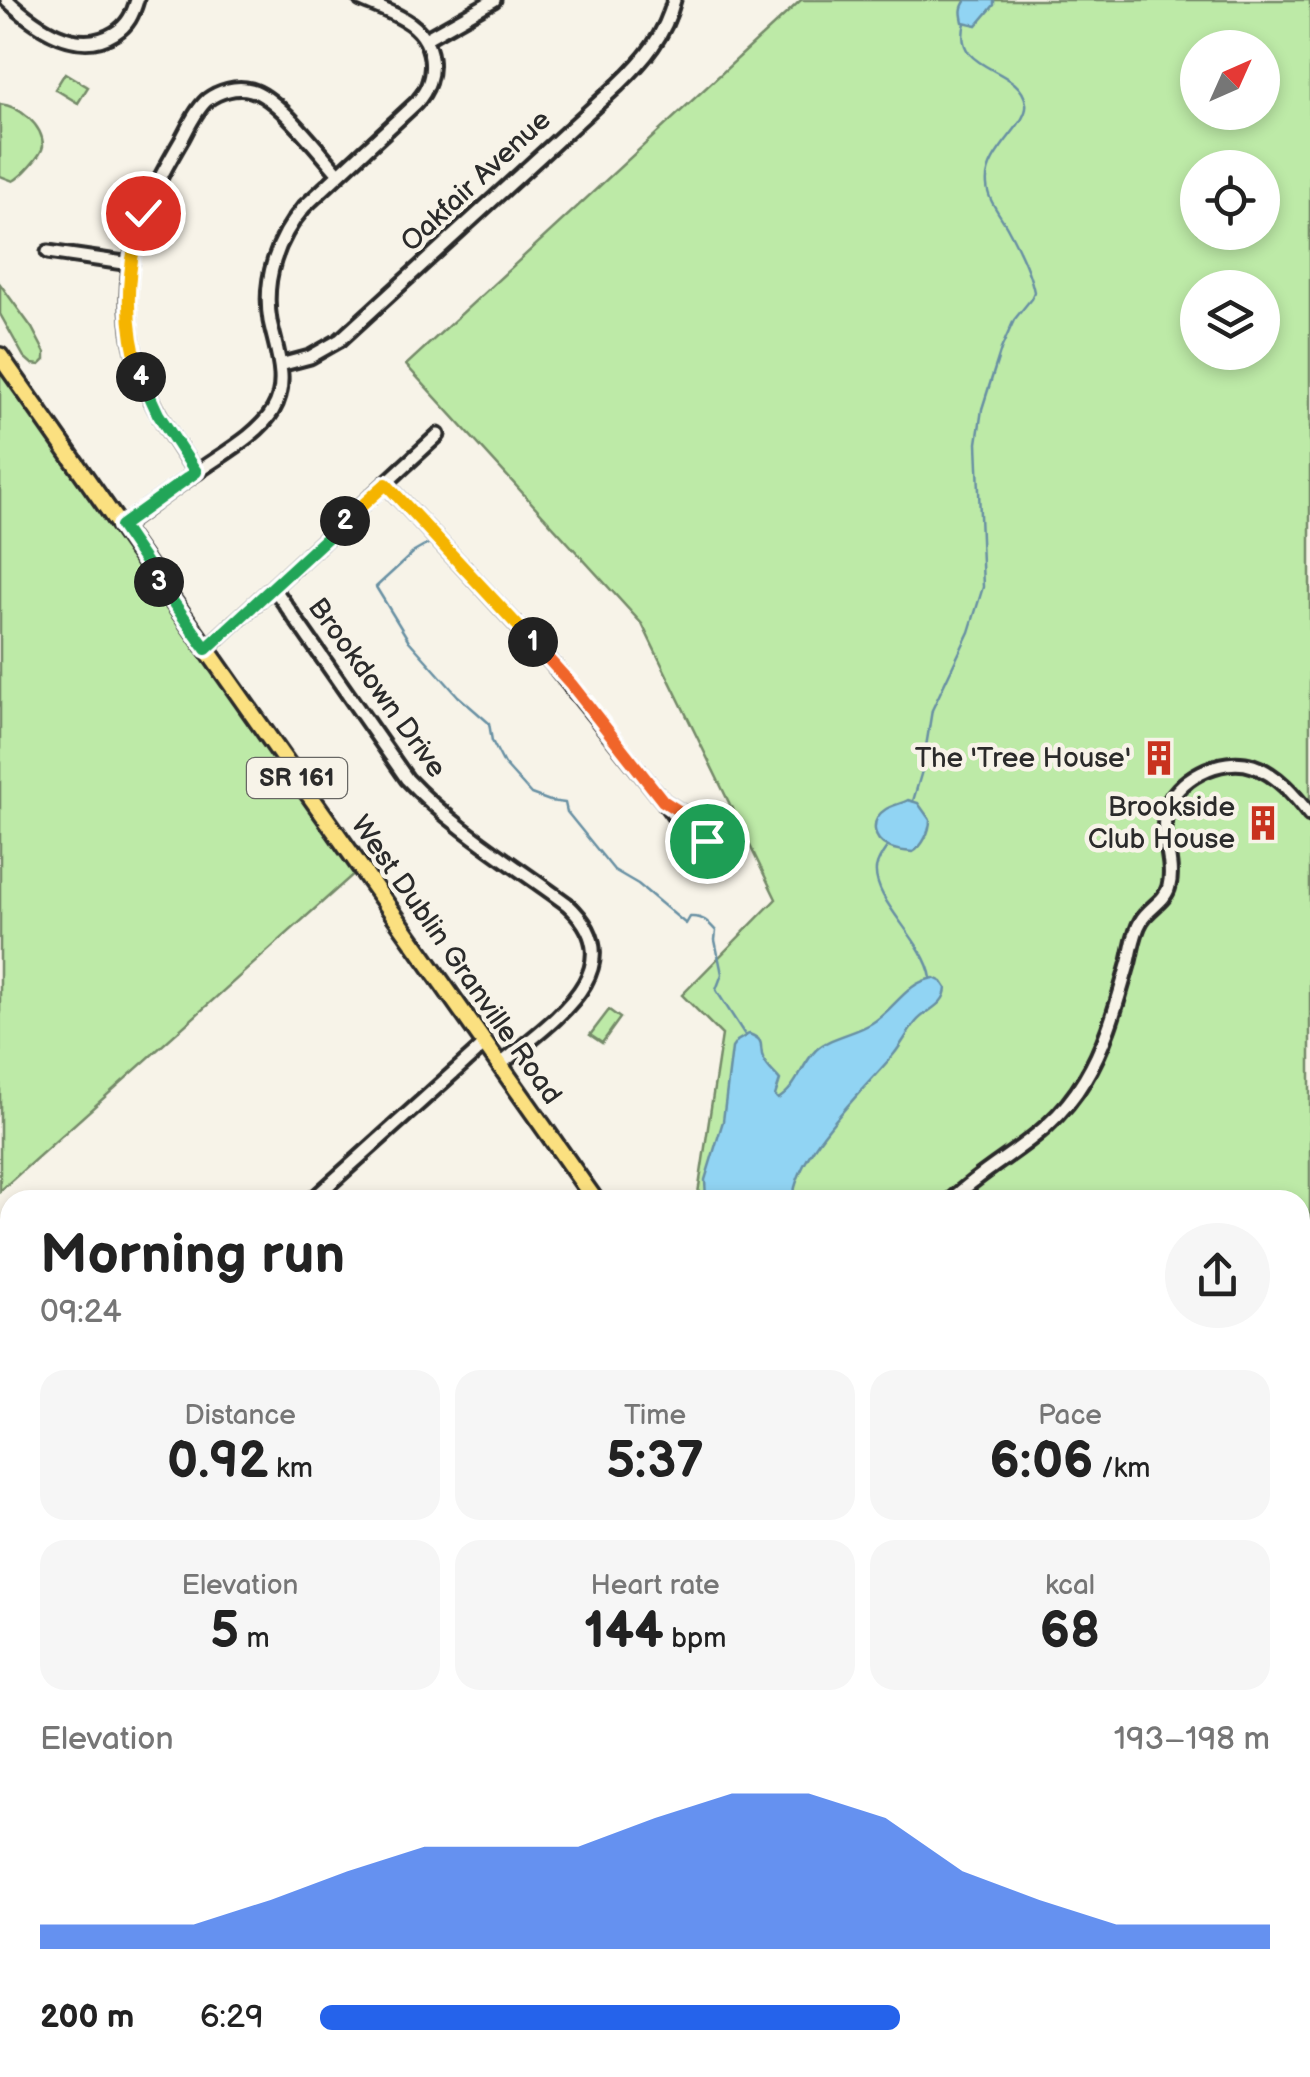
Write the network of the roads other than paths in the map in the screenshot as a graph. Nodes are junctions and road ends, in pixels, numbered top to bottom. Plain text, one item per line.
1 (6, 0) edge
2 (137, 0) edge
3 (361, 0) edge
4 (494, 0) edge
5 (674, 0) edge
6 (425, 39) junction
7 (339, 174) junction
8 (48, 252) dead end
9 (130, 264) junction
10 (0, 356) edge
11 (280, 364) junction
12 (438, 435) dead end
13 (196, 472) junction
14 (386, 484) junction
15 (121, 526) junction
16 (273, 587) junction
17 (206, 649) junction
18 (663, 801) dead end
19 (1310, 815) edge
20 (485, 1044) junction
21 (500, 1066) junction
22 (323, 1190) edge
23 (587, 1190) edge
24 (964, 1190) edge

1 - 2 street
3 - 6 street
4 - 6 street
5 - 11 street, Oakfair Avenue
6 - 7 street
7 - 9 street
7 - 11 street
8 - 9 street
9 - 13 street
10 - 15 main road, West Dublin Granville Road / SR 161
11 - 13 street
12 - 14 street
13 - 15 street
14 - 16 street
14 - 18 street
15 - 17 main road, West Dublin Granville Road / SR 161
16 - 17 street
16 - 21 street, Brookdown Drive
17 - 20 main road, West Dublin Granville Road / SR 161
19 - 24 street
20 - 21 main road, West Dublin Granville Road / SR 161
20 - 22 street
21 - 23 main road, West Dublin Granville Road / SR 161

